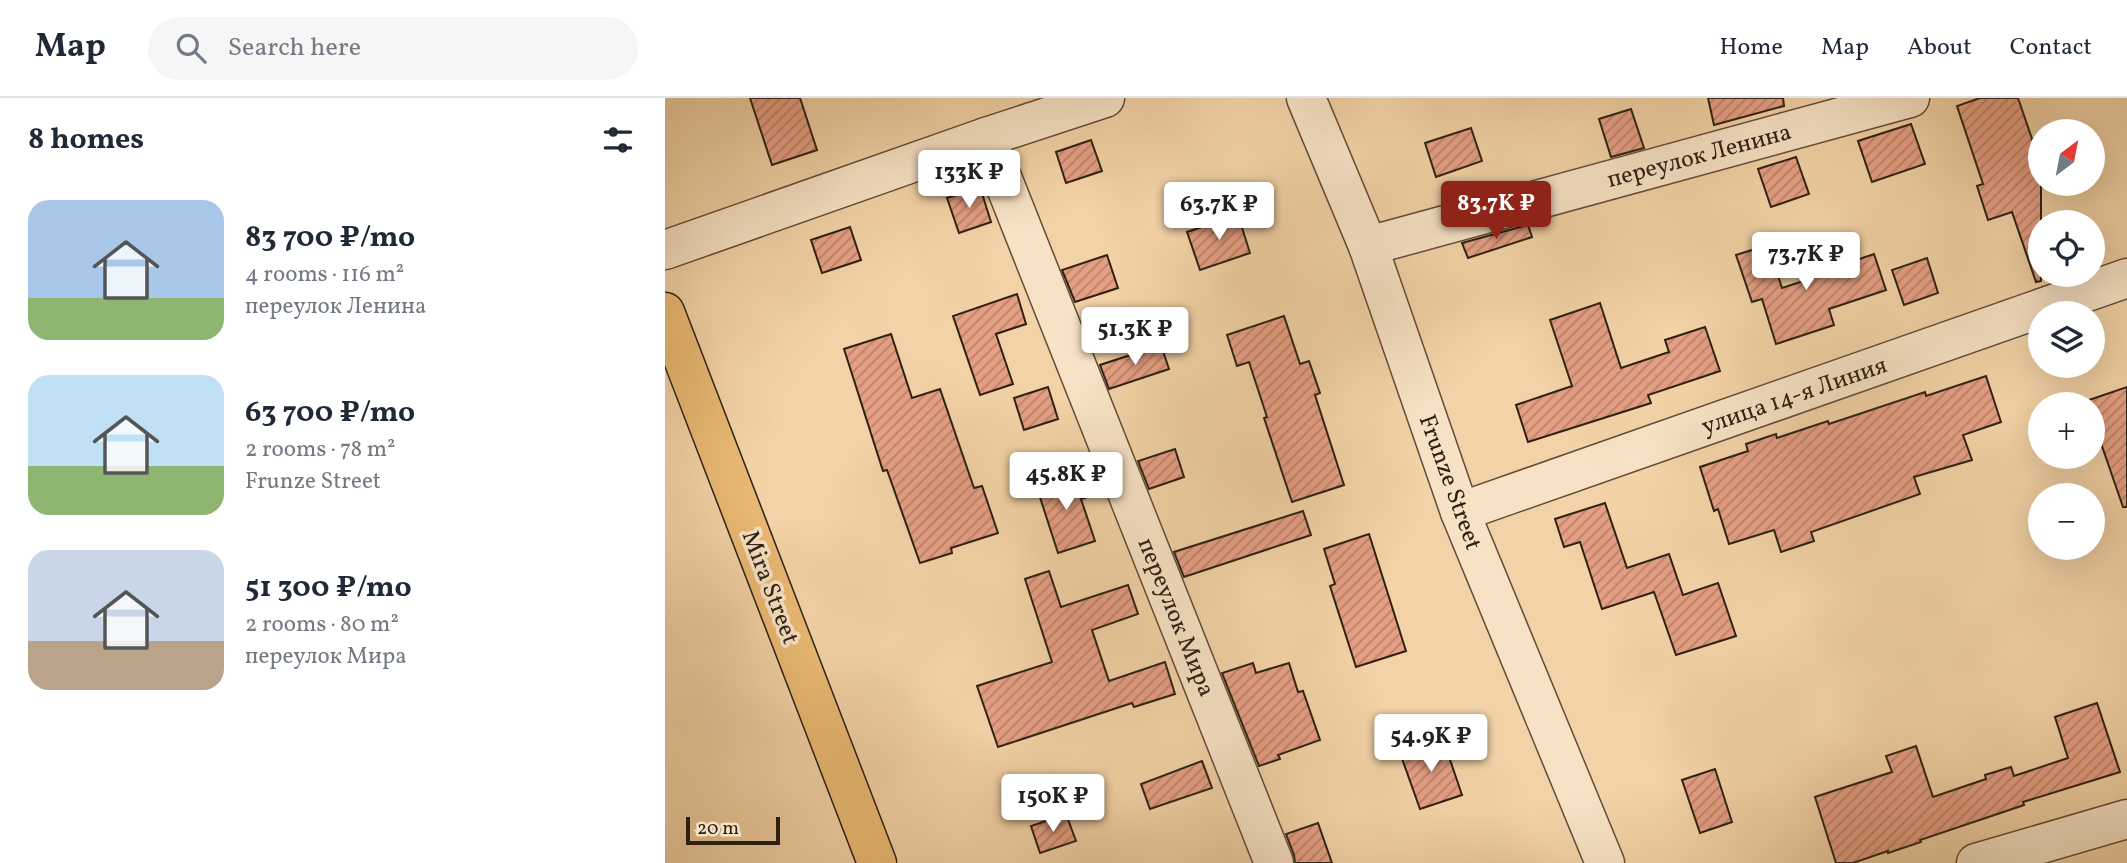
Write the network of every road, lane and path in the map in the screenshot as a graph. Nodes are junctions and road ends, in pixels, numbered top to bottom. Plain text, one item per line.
1 (1105, 98) edge
2 (1306, 98) edge
3 (1910, 98) edge
4 (986, 137) junction
5 (1368, 246) junction
6 (665, 250) edge
7 (2127, 278) edge
8 (665, 312) edge
9 (1460, 512) junction
10 (2127, 819) edge
11 (877, 863) edge
12 (1275, 863) edge
13 (1605, 863) edge
14 (1976, 863) edge

1 - 4 street
2 - 5 street, Frunze Street
3 - 5 street, переулок Ленина
4 - 6 street
4 - 12 street, переулок Мира
5 - 9 street, Frunze Street
7 - 9 street, улица 14-я Линия
8 - 11 main road, Mira Street
9 - 13 street, Frunze Street
10 - 14 street

